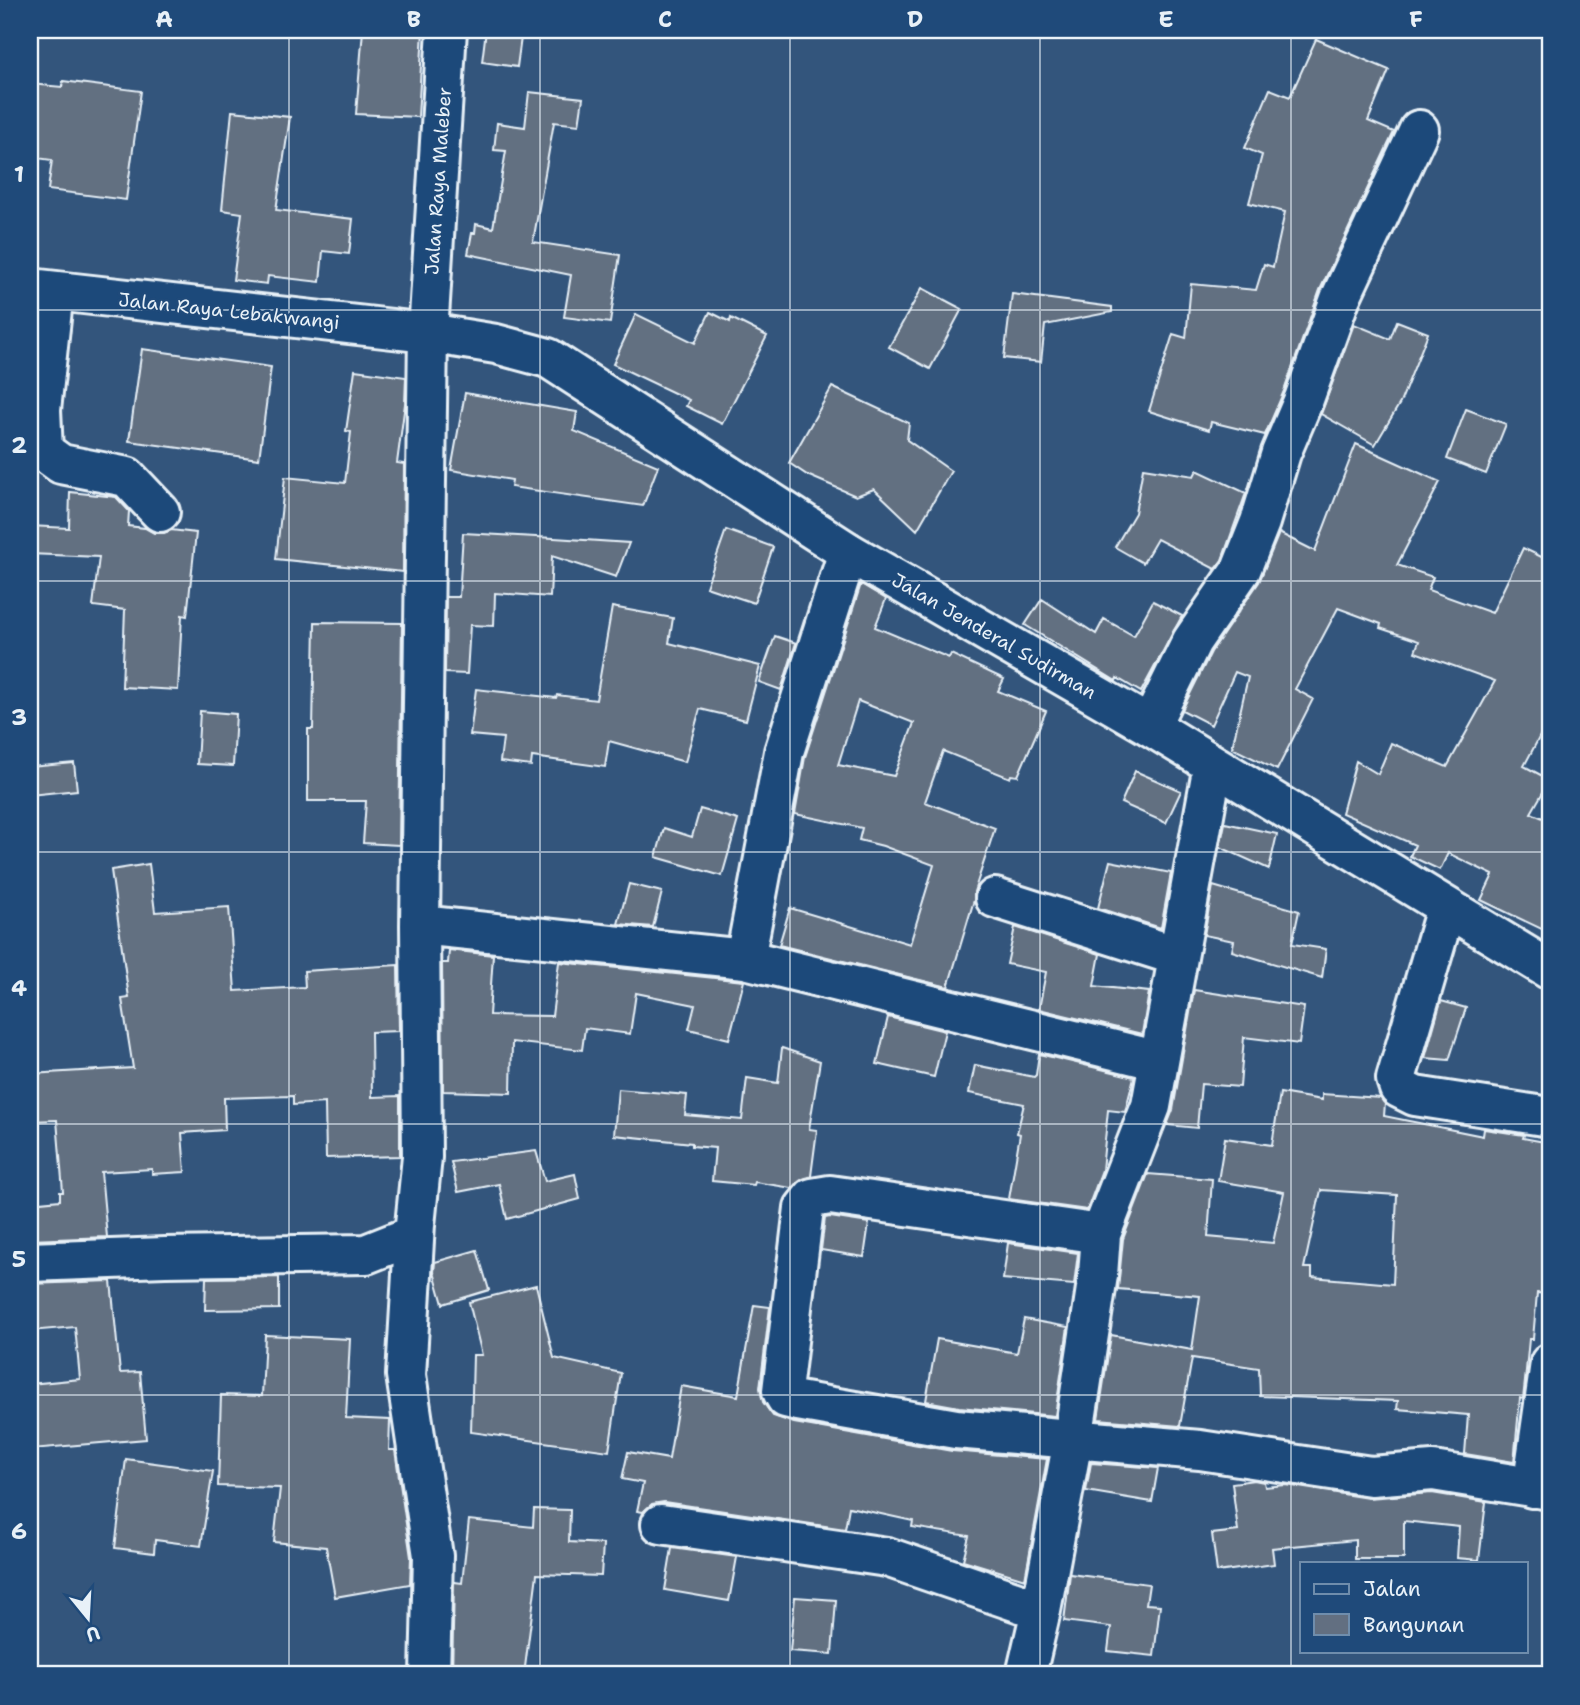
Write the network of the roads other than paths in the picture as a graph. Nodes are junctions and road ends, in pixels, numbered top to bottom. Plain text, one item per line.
1 (447, 30) edge
2 (1419, 130) dead end
3 (42, 290) edge
4 (428, 333) junction
5 (160, 512) dead end
6 (848, 552) junction
7 (1150, 726) junction
8 (1213, 765) junction
9 (995, 898) dead end
10 (1446, 908) junction
11 (420, 925) junction
12 (1177, 956) junction
13 (745, 959) junction
14 (1550, 970) edge
15 (1159, 1061) junction
16 (1550, 1117) edge
17 (415, 1224) junction
18 (1101, 1234) junction
19 (30, 1262) edge
20 (1550, 1363) edge
21 (1073, 1440) junction
22 (1541, 1489) edge
23 (661, 1524) dead end
24 (1041, 1610) junction
25 (1017, 1673) edge
26 (430, 1675) edge

1 - 4 street, Jalan Raya Maleber
2 - 7 street
3 - 4 street, Jalan Raya Lebakwangi
3 - 5 street
4 - 6 street, Jalan Jenderal Sudirman
4 - 11 street, Jalan Raya Maleber
6 - 7 street, Jalan Jenderal Sudirman
6 - 13 street
7 - 8 street, Jalan Jenderal Sudirman
8 - 10 street, Jalan Jenderal Sudirman
8 - 12 street
9 - 12 street
10 - 14 street, Jalan Jenderal Sudirman
10 - 16 street
11 - 13 street
11 - 17 street, Jalan Raya Maleber
12 - 15 street
13 - 15 street
15 - 18 street
17 - 19 street
17 - 26 street, Jalan Raya Maleber
18 - 21 street
18 - 21 street
20 - 22 street
21 - 22 street
21 - 24 street
23 - 24 street
24 - 25 street

